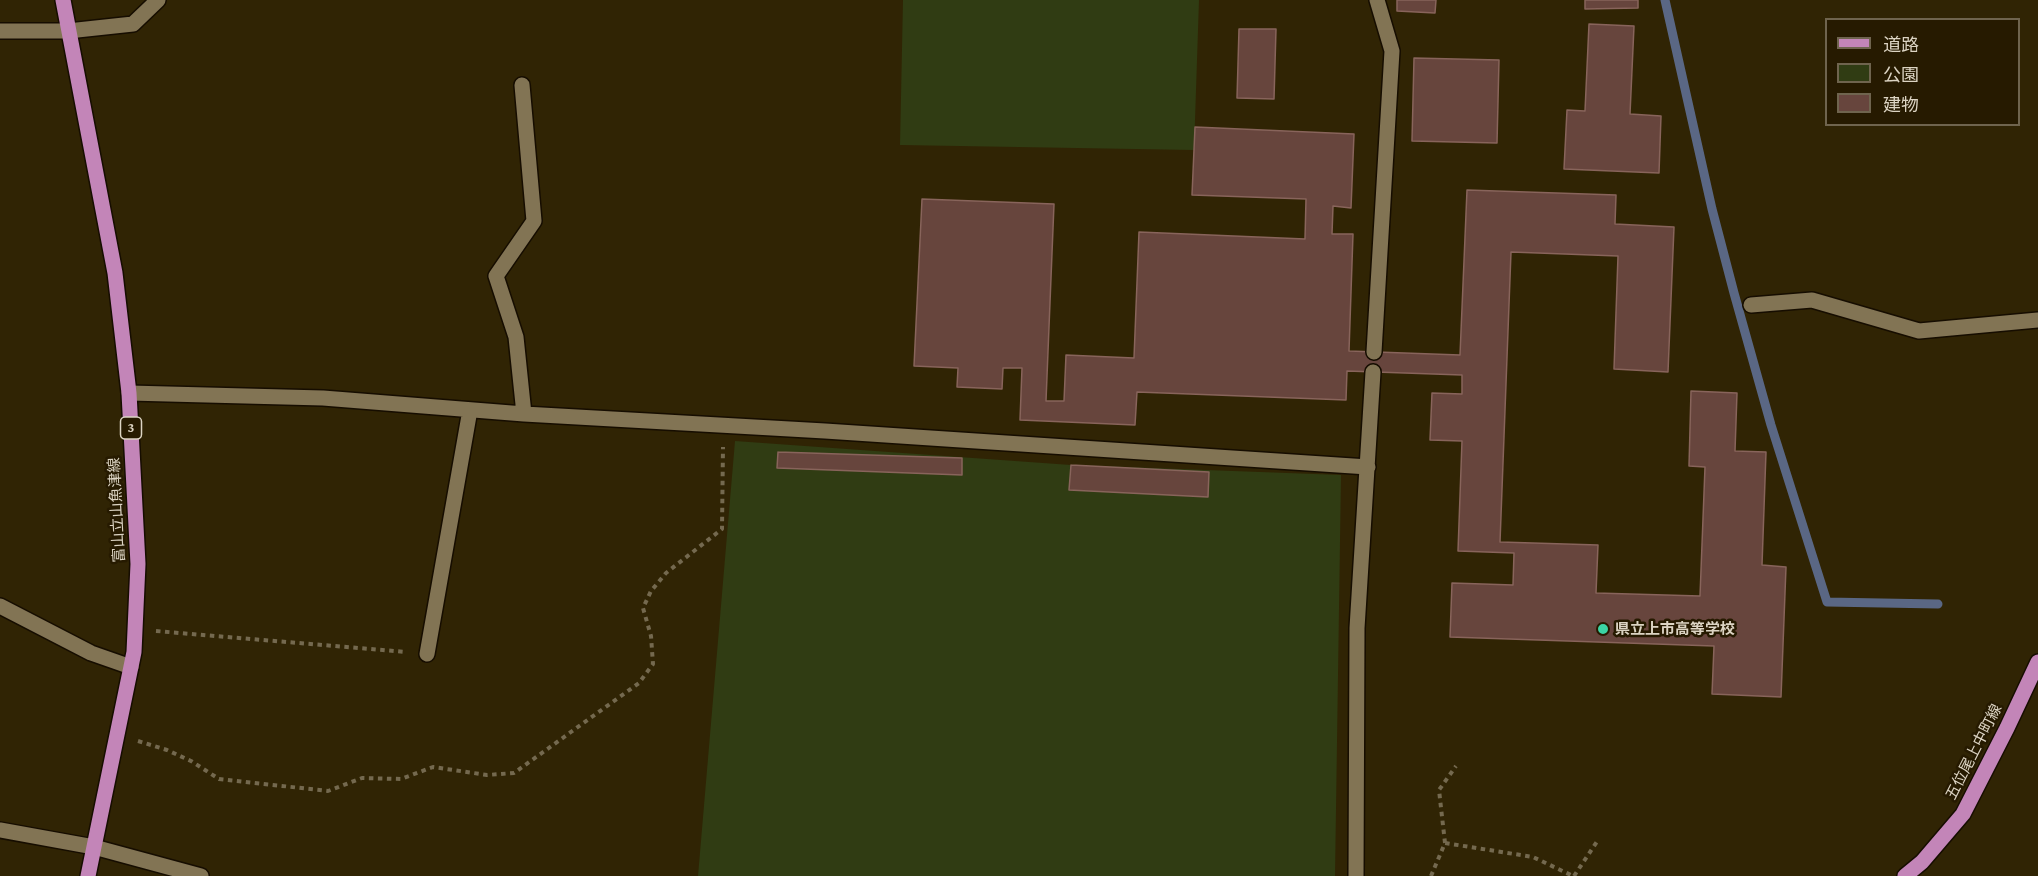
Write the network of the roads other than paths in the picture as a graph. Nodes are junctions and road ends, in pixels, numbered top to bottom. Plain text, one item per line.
1 (63, 0) edge
2 (158, 0) edge
3 (1377, 0) edge
4 (0, 31) edge
5 (68, 31) junction
6 (522, 85) dead end
7 (1751, 305) dead end
8 (2038, 320) edge
9 (1374, 352) dead end
10 (1373, 372) dead end
11 (129, 393) junction
12 (470, 410) junction
13 (524, 414) junction
14 (1368, 466) junction
15 (0, 606) edge
16 (427, 654) road end
17 (2038, 662) edge
18 (131, 667) junction
19 (0, 830) edge
20 (93, 852) junction
21 (88, 876) edge
22 (201, 876) edge
23 (1356, 876) edge
24 (1905, 876) edge

1 - 5 main road, 富山立山魚津線 / 3
2 - 5 street
3 - 9 street
4 - 5 street
5 - 11 main road, 富山立山魚津線 / 3
6 - 13 street
7 - 8 street
10 - 14 street
11 - 12 street
11 - 18 main road, 富山立山魚津線 / 3
12 - 13 street
12 - 16 street
13 - 14 street
14 - 23 street
15 - 18 street
17 - 24 main road, 五位尾上中町線
18 - 20 main road, 富山立山魚津線 / 3
19 - 20 street
20 - 21 main road, 富山立山魚津線 / 3
20 - 22 street

